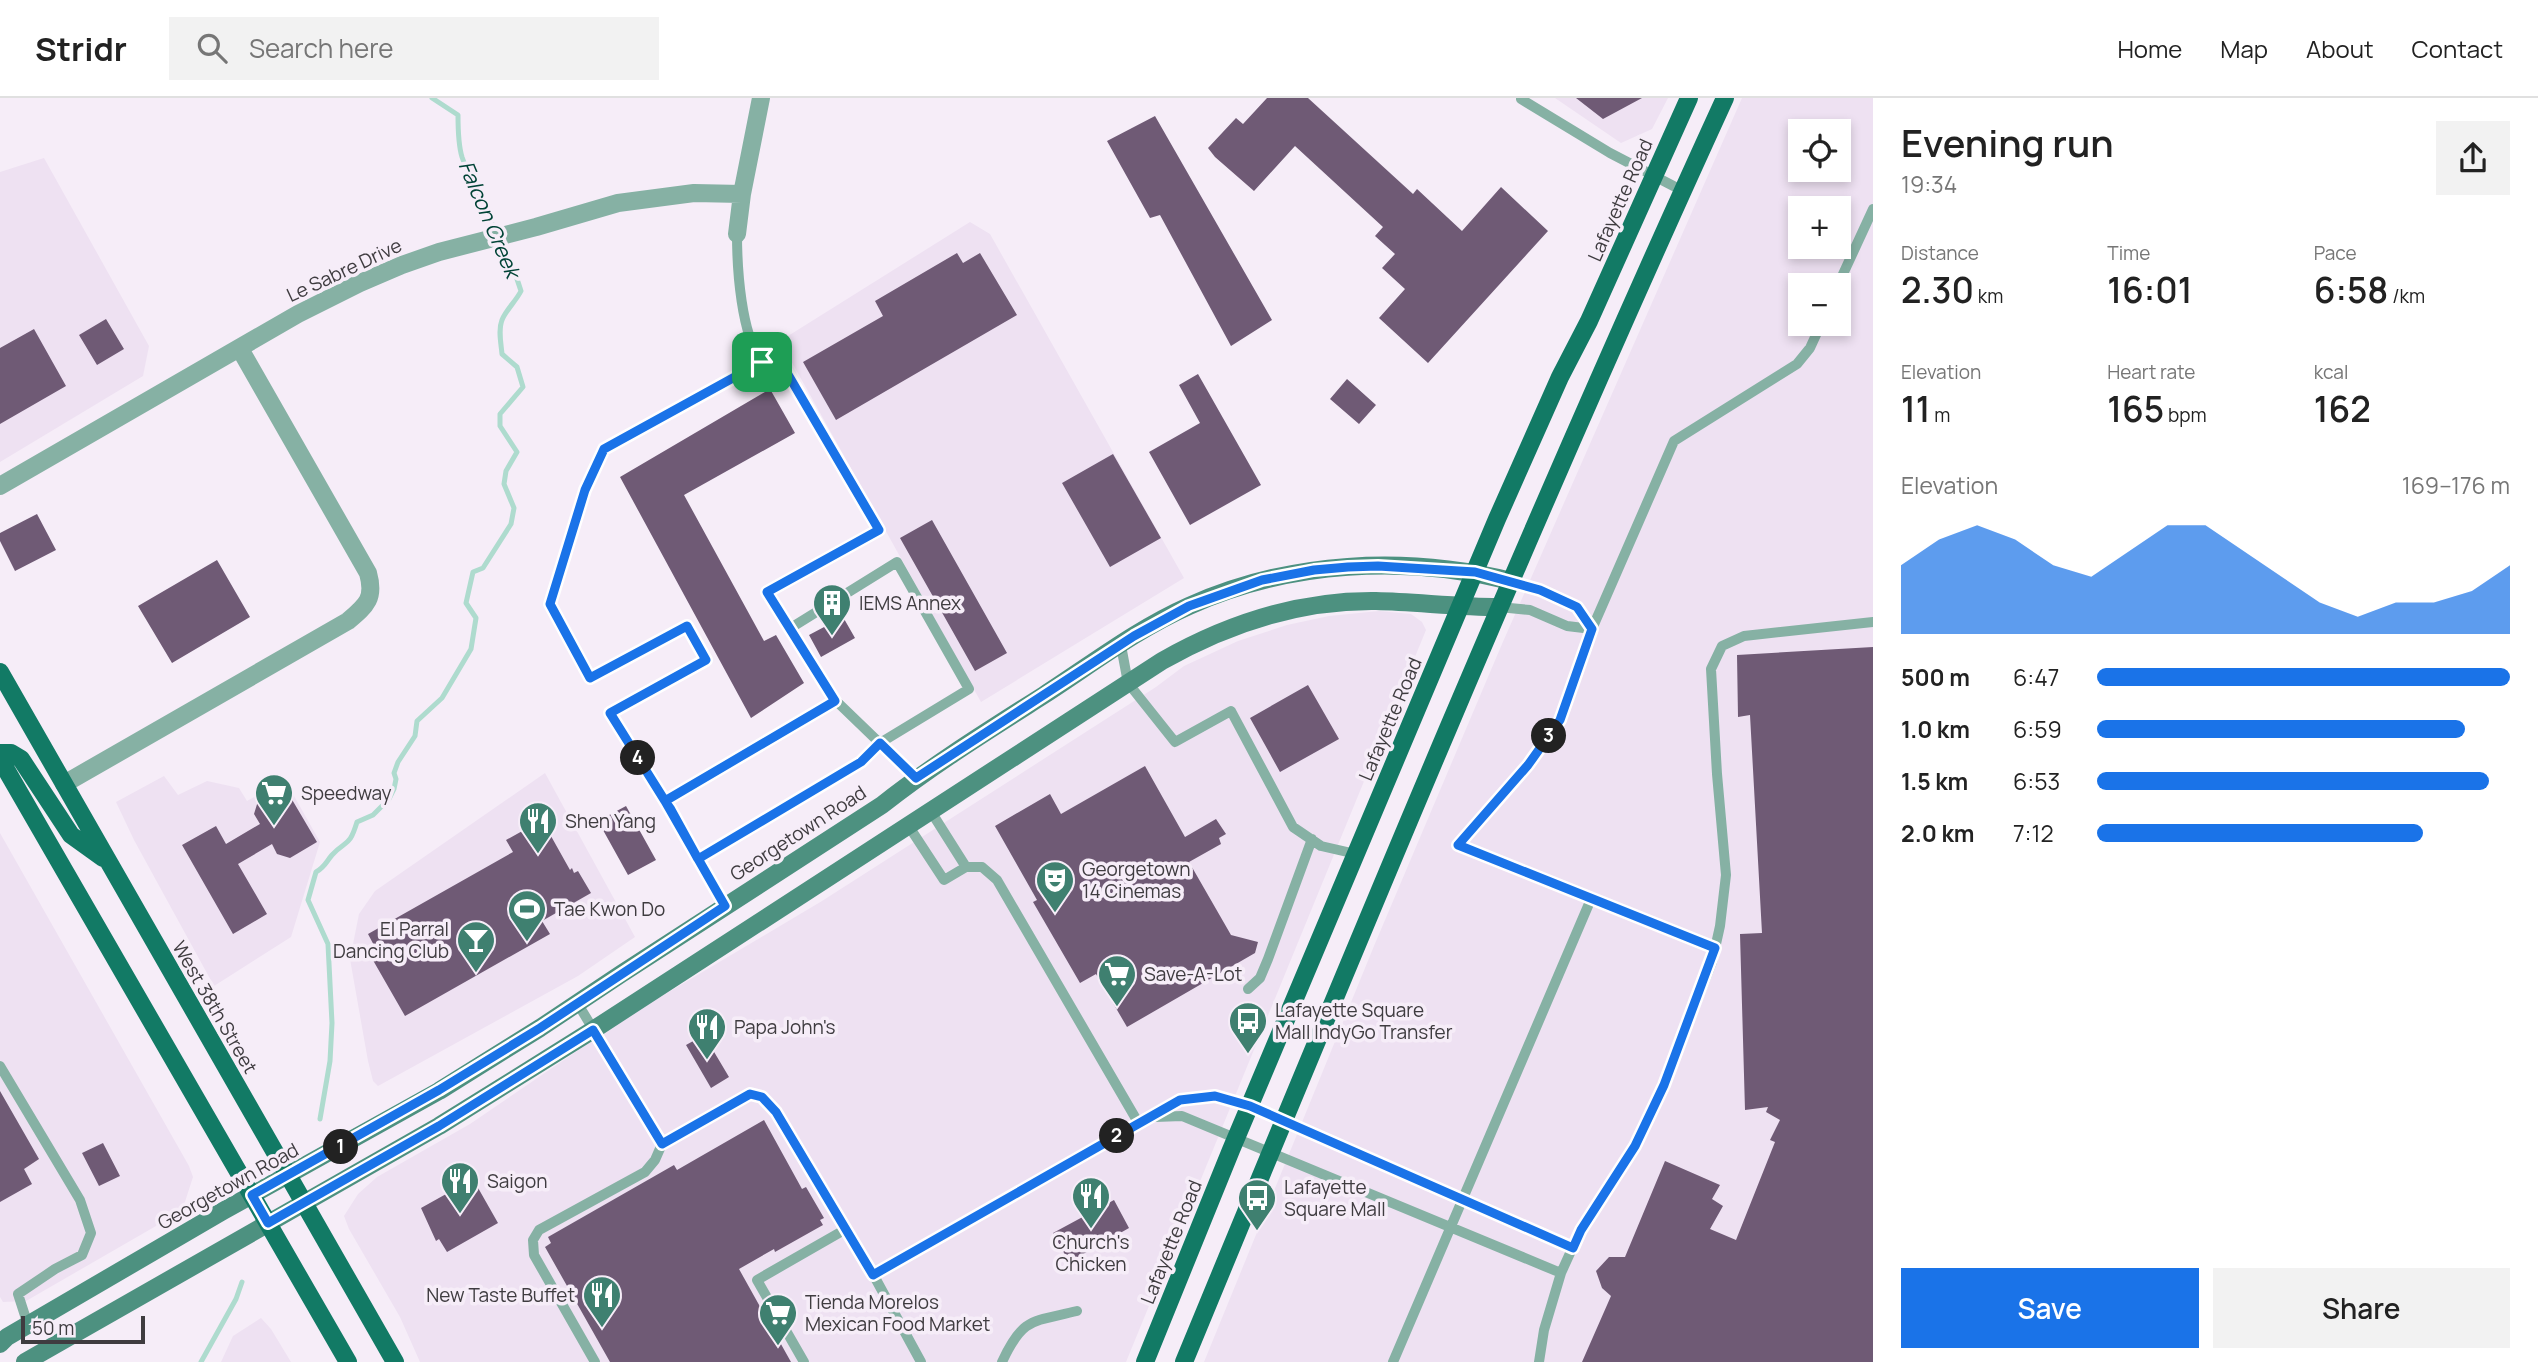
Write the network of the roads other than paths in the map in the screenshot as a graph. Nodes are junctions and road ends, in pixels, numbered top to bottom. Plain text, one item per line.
1 (761, 98) edge
2 (1689, 98) edge
3 (1725, 98) edge
4 (1521, 99) edge
5 (1654, 176) junction
6 (1683, 191) junction
7 (742, 194) junction
8 (1873, 209) edge
9 (737, 234) joint
10 (1844, 273) edge
11 (1816, 336) edge
12 (240, 349) junction
13 (762, 362) junction
14 (0, 486) edge
15 (1475, 572) junction
16 (1511, 581) junction
17 (1460, 607) junction
18 (1499, 607) junction
19 (1873, 622) edge
20 (789, 629) junction
21 (1592, 629) junction
22 (1120, 641) junction
23 (0, 672) edge
24 (1128, 682) junction
25 (835, 701) junction
26 (880, 743) junction
27 (0, 753) edge
28 (0, 759) edge
29 (916, 778) junction
30 (64, 784) junction
31 (665, 801) junction
32 (930, 810) junction
33 (908, 825) junction
34 (1312, 839) junction
35 (1356, 854) junction
36 (698, 859) junction
37 (109, 862) junction
38 (966, 867) junction
39 (1591, 899) junction
40 (725, 906) junction
41 (1715, 948) junction
42 (1248, 989) dead end
43 (578, 1004) junction
44 (593, 1030) junction
45 (1, 1066) edge
46 (1250, 1106) junction
47 (1151, 1118) junction
48 (1284, 1121) junction
49 (1139, 1124) junction
50 (1236, 1139) junction
51 (662, 1144) junction
52 (1271, 1152) junction
53 (289, 1176) junction
54 (252, 1195) junction
55 (1463, 1199) junction
56 (303, 1202) junction
57 (268, 1223) junction
58 (1451, 1227) junction
59 (846, 1229) junction
60 (1573, 1248) junction
61 (1560, 1273) junction
62 (873, 1275) junction
63 (1077, 1311) dead end
64 (28, 1325) junction
65 (0, 1343) edge
66 (32, 1360) edge
67 (348, 1362) edge
68 (395, 1362) edge
69 (595, 1362) edge
70 (804, 1362) edge
71 (921, 1362) edge
72 (1002, 1362) edge
73 (1145, 1362) edge
74 (1184, 1362) edge
75 (1393, 1362) edge
76 (1539, 1362) edge

1 - 7 street
2 - 5 main road, Lafayette Road
3 - 6 main road
4 - 5 lane
5 - 6 lane
5 - 15 main road, Lafayette Road
6 - 16 main road
7 - 9 street
7 - 12 street, Le Sabre Drive
8 - 10 lane
9 - 13 lane
11 - 21 lane
12 - 14 street, Le Sabre Drive
12 - 30 street
13 - 20 lane
13 - 31 lane
15 - 16 main road, Georgetown Road
15 - 17 main road, Lafayette Road
15 - 22 main road, Georgetown Road
16 - 18 main road
16 - 21 lane
17 - 18 main road
17 - 24 main road
17 - 35 main road, Lafayette Road
18 - 21 lane
18 - 48 main road
19 - 41 lane
20 - 25 lane
20 - 26 lane
21 - 39 lane
22 - 24 lane
22 - 29 main road, Georgetown Road
23 - 30 main road, West 38th Street
24 - 32 main road
24 - 34 lane
25 - 26 lane
25 - 31 lane
26 - 29 lane
26 - 36 lane
27 - 37 main road
28 - 54 main road
29 - 40 main road, Georgetown Road
30 - 37 main road, West 38th Street
31 - 36 lane
32 - 33 main road
32 - 38 lane
33 - 38 lane
33 - 44 main road
34 - 35 lane
34 - 42 lane
35 - 46 main road, Lafayette Road
36 - 40 lane
37 - 53 main road, West 38th Street
38 - 49 lane
39 - 41 lane
39 - 55 lane
40 - 43 main road, Georgetown Road
41 - 60 lane
43 - 44 lane
43 - 53 main road, Georgetown Road
44 - 51 lane
44 - 56 main road
45 - 64 lane
46 - 47 lane
46 - 48 lane
46 - 50 main road, Lafayette Road
47 - 49 lane
47 - 50 lane
48 - 52 main road
48 - 55 lane
49 - 62 lane
50 - 52 lane
50 - 73 main road, Lafayette Road
51 - 59 lane
51 - 69 lane
52 - 58 lane
52 - 74 main road
53 - 54 main road, Georgetown Road
53 - 56 main road, West 38th Street
54 - 57 main road
54 - 64 main road, Georgetown Road
55 - 58 lane
55 - 60 lane
56 - 57 main road
56 - 68 main road, West 38th Street
57 - 66 main road
57 - 67 main road
58 - 61 lane
58 - 75 lane
59 - 62 lane
59 - 70 lane
60 - 61 lane
61 - 76 lane
62 - 71 lane
63 - 72 lane
64 - 65 main road, Georgetown Road

